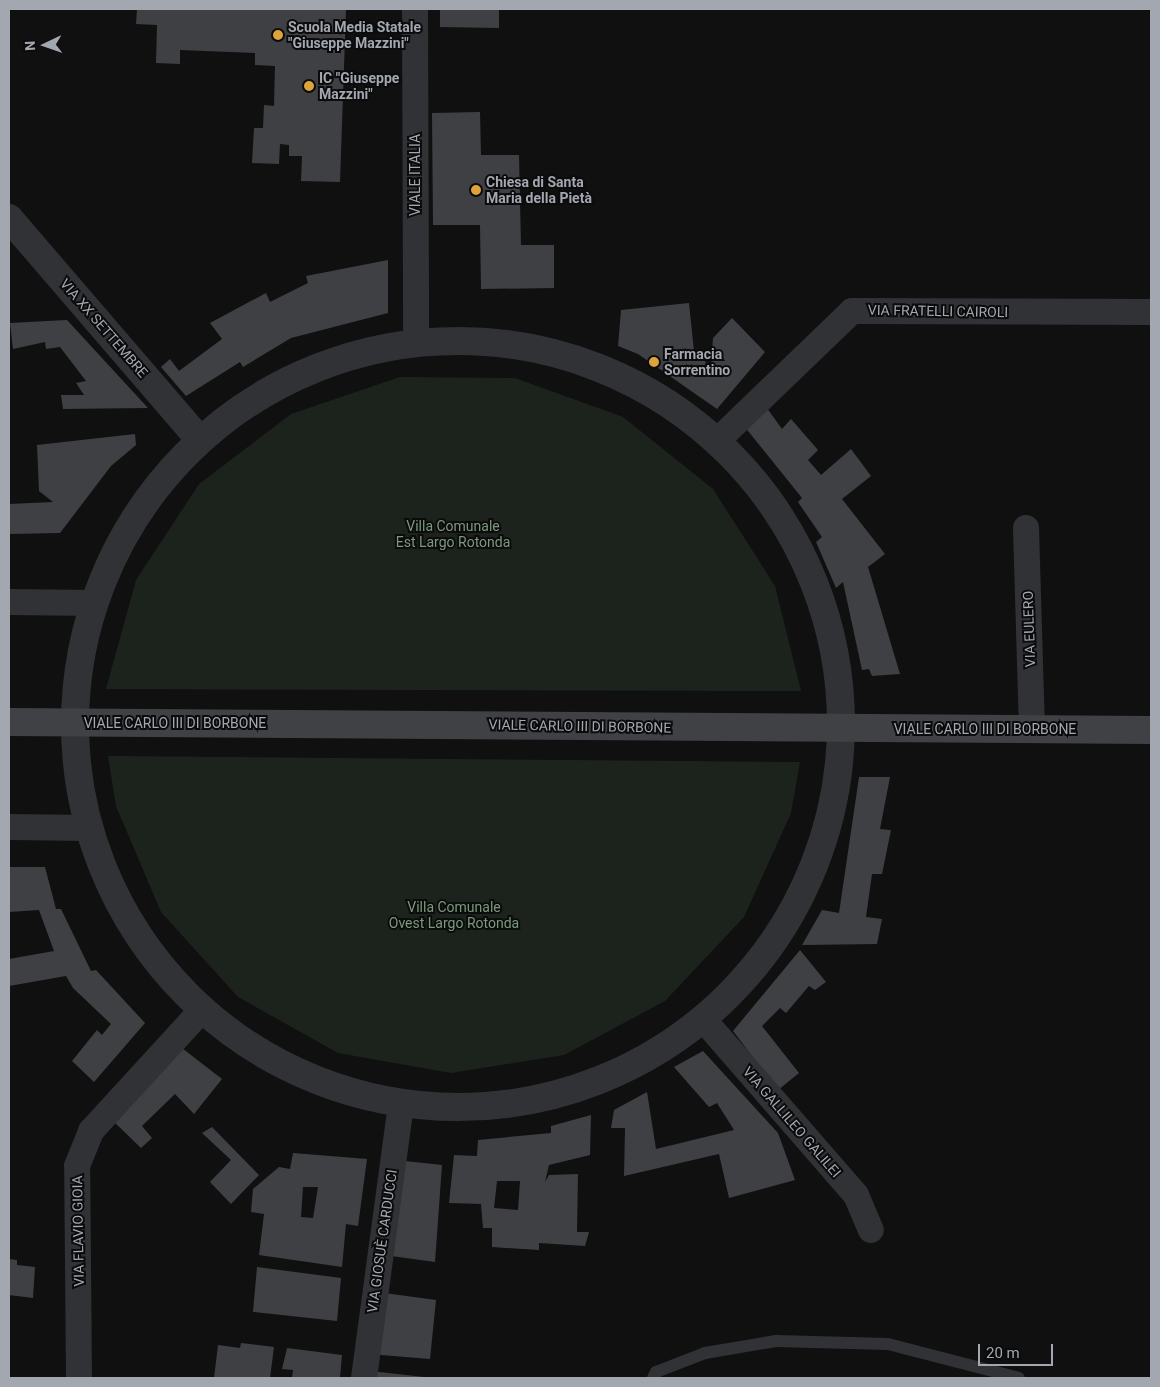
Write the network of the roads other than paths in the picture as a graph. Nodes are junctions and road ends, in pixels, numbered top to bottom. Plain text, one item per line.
1 (415, 9) edge
2 (9, 218) edge
3 (1151, 312) edge
4 (416, 342) junction
5 (198, 438) junction
6 (717, 441) junction
7 (1026, 528) dead end
8 (9, 602) edge
9 (94, 603) junction
10 (9, 722) edge
11 (74, 723) junction
12 (840, 730) junction
13 (1032, 730) junction
14 (1151, 730) edge
15 (9, 827) edge
16 (89, 828) junction
17 (202, 1010) junction
18 (703, 1019) junction
19 (401, 1104) junction
20 (871, 1230) dead end
21 (80, 1378) edge
22 (364, 1378) edge
23 (653, 1378) edge
24 (1019, 1378) edge

1 - 4 street, VIALE ITALIA
2 - 5 street, VIA XX SETTEMBRE
3 - 6 street, VIA FRATELLI CAIROLI
4 - 5 street
4 - 6 street
5 - 9 street
6 - 12 street
7 - 13 street, VIA EULERO
8 - 9 street
9 - 11 street
10 - 11 main road, VIALE CARLO III DI BORBONE
11 - 12 main road, VIALE CARLO III DI BORBONE
11 - 16 street
12 - 13 main road, VIALE CARLO III DI BORBONE
12 - 18 street
13 - 14 main road, VIALE CARLO III DI BORBONE
15 - 16 street
16 - 17 street
17 - 19 street
17 - 21 street, VIA FLAVIO GIOIA
18 - 19 street
18 - 20 street, VIA GALLILEO GALILEI
19 - 22 street, VIA GIOSUÈ CARDUCCI
23 - 24 lane

